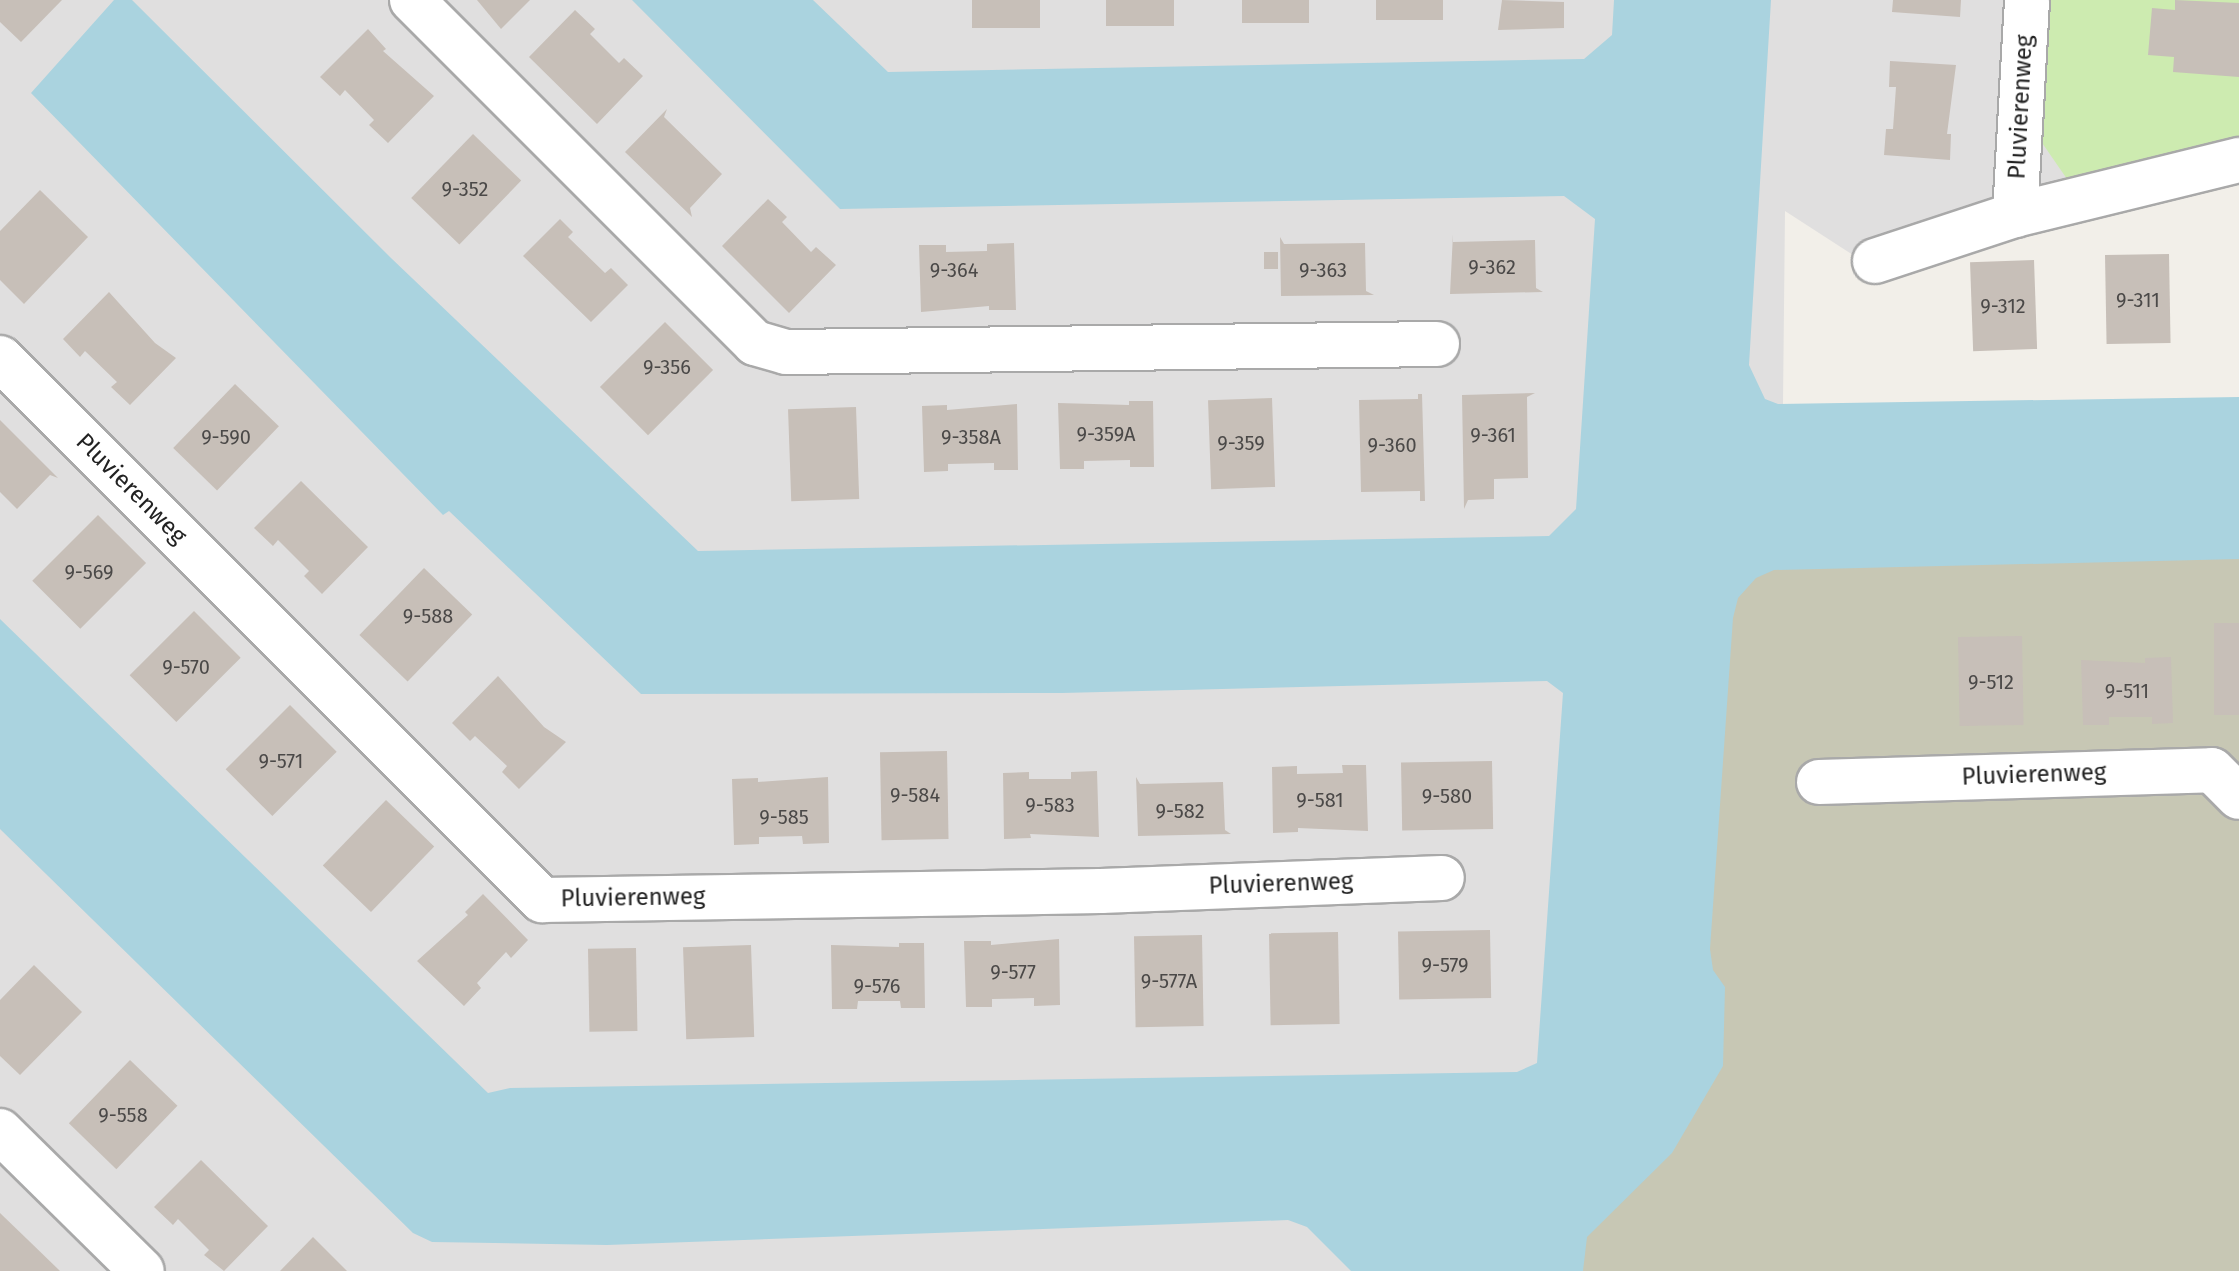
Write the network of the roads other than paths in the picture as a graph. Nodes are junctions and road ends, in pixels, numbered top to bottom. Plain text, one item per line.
1 (412, 0) edge
2 (2027, 0) edge
3 (2239, 160) edge
4 (2015, 215) junction
5 (1875, 261) dead end
6 (1437, 344) dead end
7 (0, 358) edge
8 (1819, 782) dead end
9 (2239, 797) edge
10 (1442, 878) dead end
11 (0, 1131) edge
12 (142, 1271) edge

1 - 6 street
2 - 4 street, Pluvierenweg
3 - 4 street, Pluvierenweg
4 - 5 street, Pluvierenweg
7 - 10 street, Pluvierenweg
8 - 9 street, Pluvierenweg
11 - 12 street

